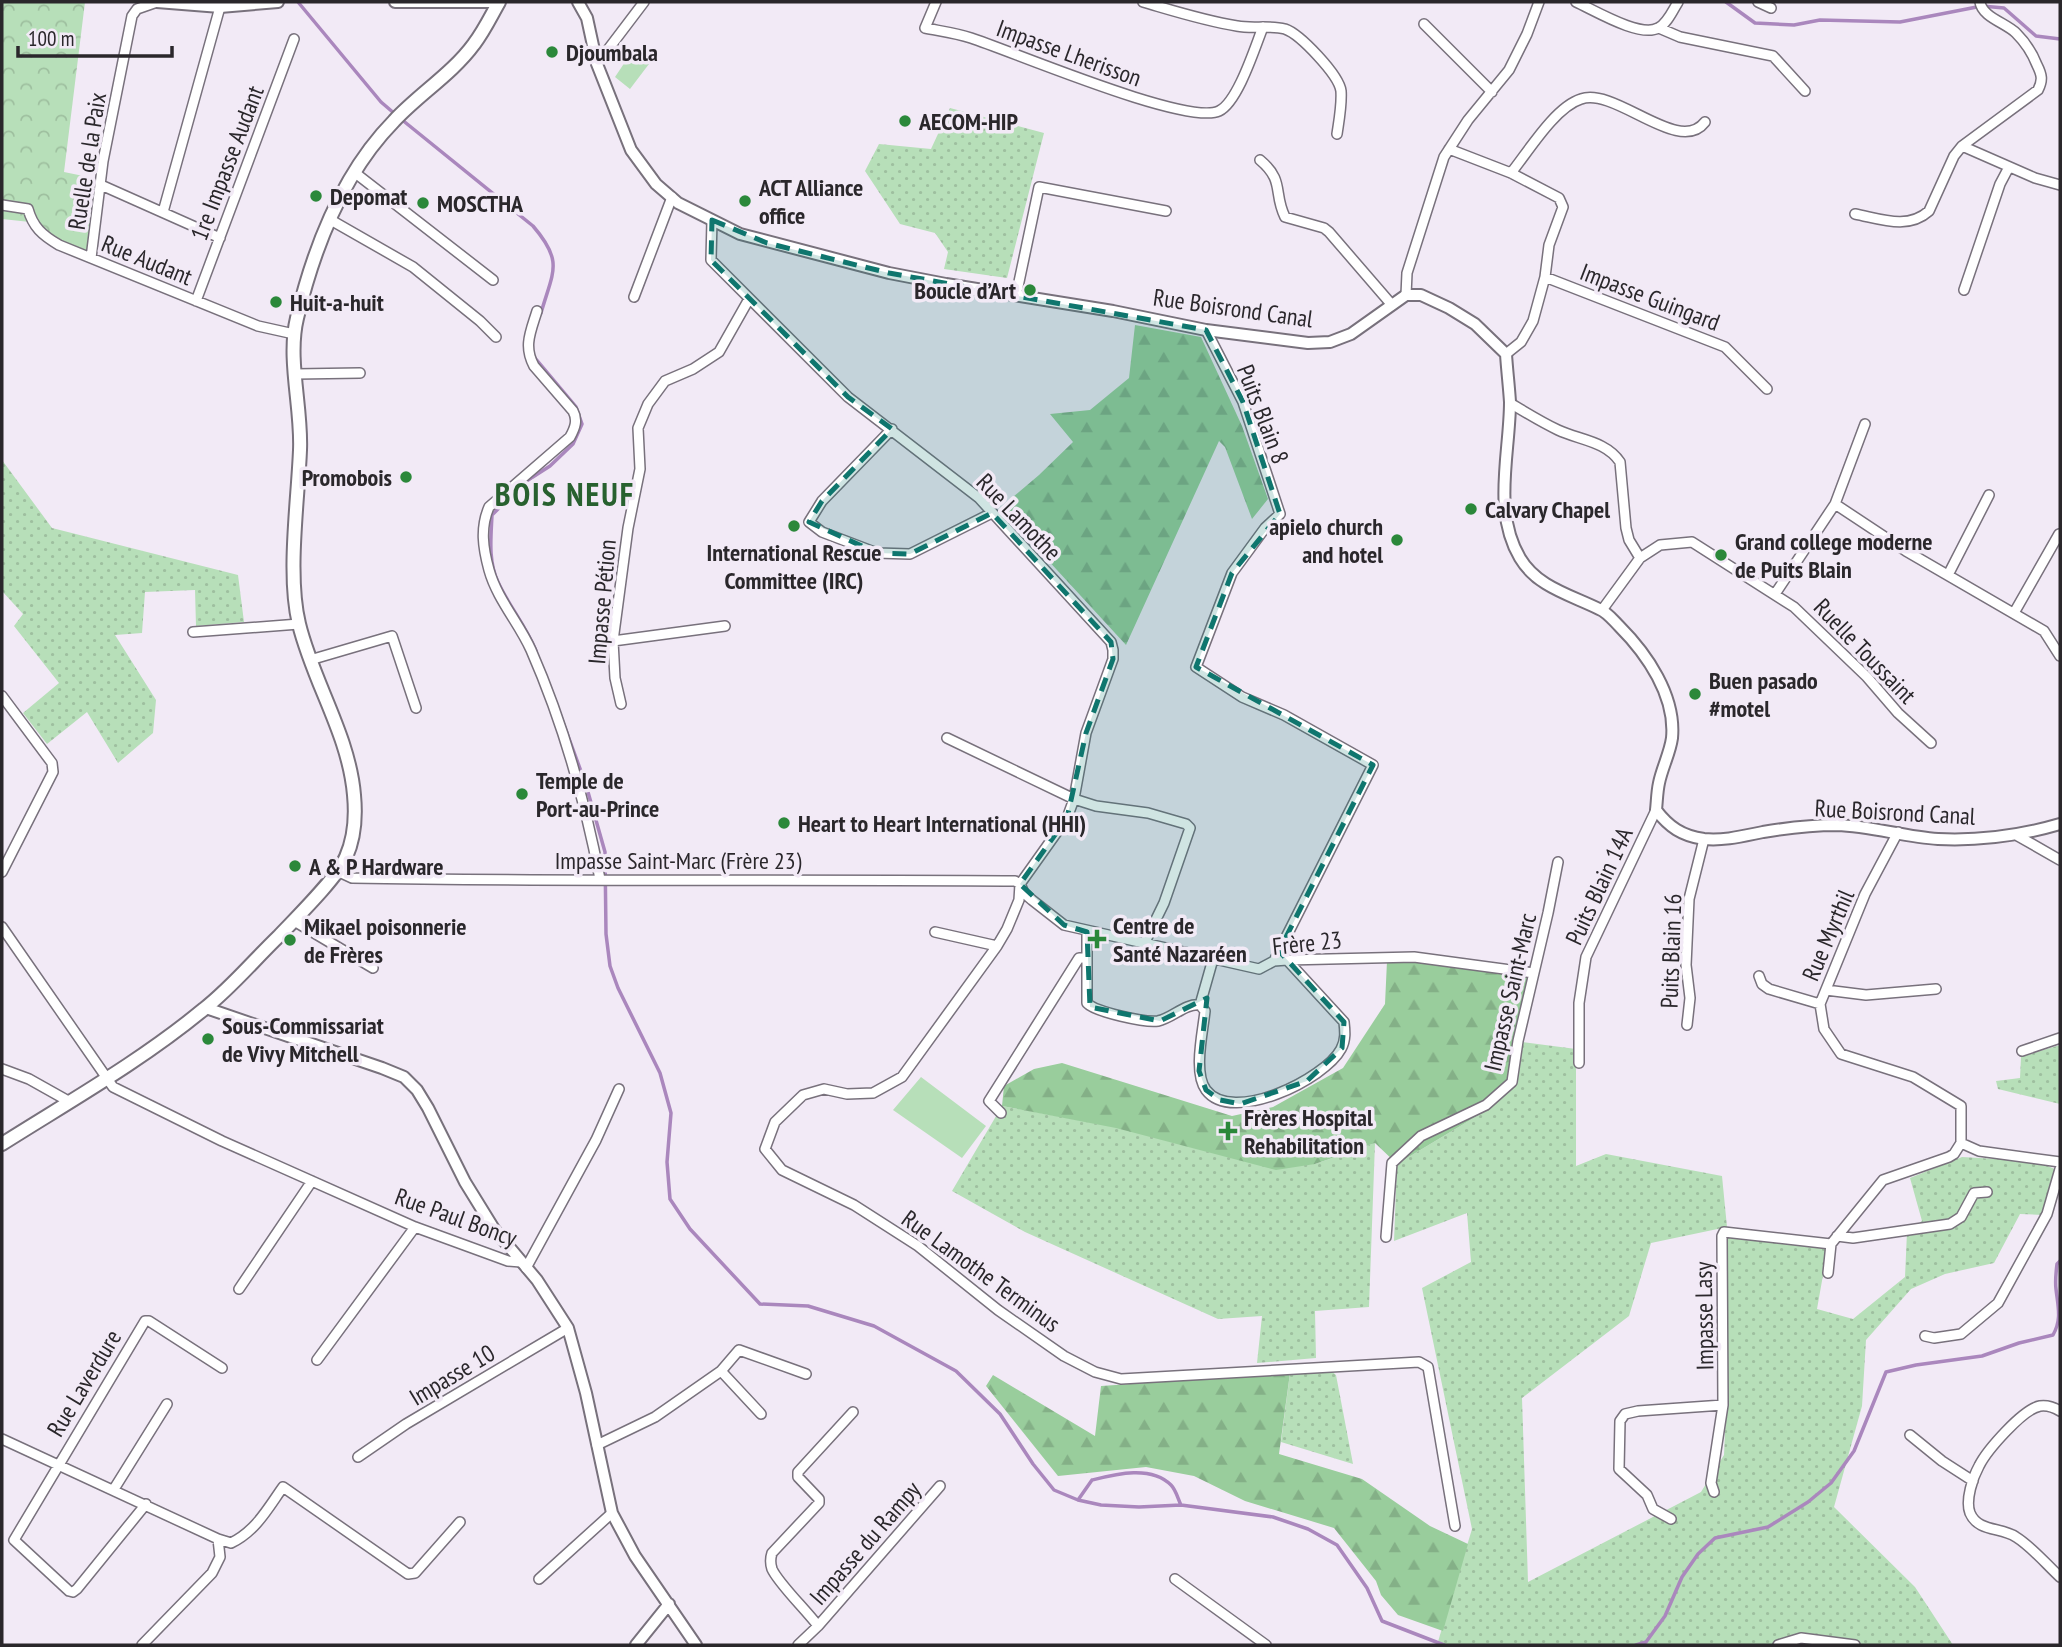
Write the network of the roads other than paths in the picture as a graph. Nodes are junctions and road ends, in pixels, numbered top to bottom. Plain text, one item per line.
1 (157, 2) edge
2 (278, 2) edge
3 (394, 2) edge
4 (492, 2) edge
5 (499, 2) edge
6 (578, 2) edge
7 (644, 2) edge
8 (936, 2) edge
9 (1143, 2) edge
10 (1539, 2) edge
11 (1576, 2) edge
12 (1678, 2) edge
13 (1758, 2) edge
14 (247, 3) edge
15 (1981, 4) edge
16 (220, 7) junction
17 (1771, 8) dead end
18 (1424, 24) dead end
19 (1264, 27) junction
20 (1659, 28) junction
21 (294, 39) dead end
22 (597, 64) junction
23 (1805, 91) dead end
24 (1492, 92) junction
25 (1705, 122) dead end
26 (1337, 134) dead end
27 (1962, 146) junction
28 (1449, 149) junction
29 (1260, 160) dead end
30 (2009, 167) junction
31 (354, 172) junction
32 (1511, 173) junction
33 (2060, 185) edge
34 (102, 186) junction
35 (672, 197) junction
36 (2, 205) edge
37 (1166, 211) dead end
38 (163, 212) junction
39 (1855, 214) dead end
40 (329, 219) junction
41 (712, 220) junction
42 (220, 238) junction
43 (91, 258) junction
44 (1545, 278) junction
45 (493, 279) dead end
46 (1964, 290) dead end
47 (1406, 295) junction
48 (1016, 296) junction
49 (634, 297) dead end
50 (749, 299) junction
51 (196, 301) junction
52 (1392, 305) junction
53 (537, 311) dead end
54 (1206, 330) junction
55 (294, 334) junction
56 (496, 337) dead end
57 (1506, 354) junction
58 (360, 373) dead end
59 (296, 374) junction
60 (1767, 389) dead end
61 (1510, 403) junction
62 (1865, 424) dead end
63 (892, 429) junction
64 (1989, 495) dead end
65 (1835, 504) junction
66 (992, 513) junction
67 (2059, 534) edge
68 (1640, 558) junction
69 (1948, 575) junction
70 (1775, 594) junction
71 (1602, 610) junction
72 (2014, 613) junction
73 (299, 624) junction
74 (725, 626) dead end
75 (193, 632) dead end
76 (613, 641) junction
77 (2060, 656) edge
78 (310, 660) junction
79 (2, 696) edge
80 (621, 704) dead end
81 (416, 708) dead end
82 (947, 738) dead end
83 (1931, 743) dead end
84 (1074, 799) junction
85 (1656, 810) junction
86 (2060, 824) edge
87 (1898, 832) junction
88 (2018, 836) junction
89 (1704, 839) junction
90 (2060, 860) edge
91 (1558, 862) dead end
92 (337, 871) junction
93 (2, 872) edge
94 (600, 879) junction
95 (1020, 884) junction
96 (294, 921) junction
97 (2, 926) edge
98 (935, 932) dead end
99 (1087, 932) junction
100 (1144, 944) junction
101 (997, 946) junction
102 (1085, 958) junction
103 (1213, 959) junction
104 (1287, 960) junction
105 (1274, 961) junction
106 (373, 968) dead end
107 (1534, 973) junction
108 (1759, 976) dead end
109 (1936, 989) dead end
110 (1826, 990) junction
111 (1820, 1004) junction
112 (1200, 1005) junction
113 (206, 1008) junction
114 (1687, 1025) dead end
115 (2060, 1038) edge
116 (2022, 1051) dead end
117 (1579, 1063) dead end
118 (2, 1069) edge
119 (106, 1079) junction
120 (619, 1089) dead end
121 (70, 1101) junction
122 (1000, 1113) dead end
123 (1961, 1143) junction
124 (2, 1144) edge
125 (2060, 1162) edge
126 (2060, 1169) edge
127 (312, 1181) junction
128 (1987, 1192) dead end
129 (415, 1227) junction
130 (1386, 1237) dead end
131 (1834, 1240) junction
132 (524, 1265) junction
133 (1828, 1273) dead end
134 (239, 1289) dead end
135 (568, 1328) junction
136 (1925, 1336) dead end
137 (317, 1360) dead end
138 (222, 1368) dead end
139 (721, 1371) junction
140 (806, 1374) dead end
141 (167, 1404) dead end
142 (1724, 1405) junction
143 (2060, 1411) edge
144 (852, 1412) dead end
145 (761, 1414) dead end
146 (1910, 1435) dead end
147 (2, 1439) edge
148 (597, 1445) junction
149 (358, 1457) dead end
150 (58, 1463) junction
151 (1973, 1481) junction
152 (940, 1486) dead end
153 (114, 1489) junction
154 (1714, 1492) dead end
155 (146, 1504) junction
156 (612, 1513) junction
157 (1671, 1519) dead end
158 (460, 1522) dead end
159 (1455, 1526) dead end
160 (218, 1539) junction
161 (2060, 1577) edge
162 (539, 1579) dead end
163 (1175, 1579) dead end
164 (669, 1604) junction
165 (818, 1626) junction
166 (142, 1645) edge
167 (636, 1645) edge
168 (696, 1645) edge
169 (798, 1645) edge
170 (1266, 1645) edge
171 (1777, 1645) edge
172 (1855, 1645) edge

1 - 16 street
1 - 34 street, Ruelle de la Paix
2 - 14 street
3 - 4 street
5 - 31 main road
6 - 22 street, Rue Boisrond Canal
7 - 22 street
8 - 19 street, Impasse Lherisson
9 - 19 street
10 - 24 street
11 - 20 street
12 - 20 street
13 - 17 street
14 - 16 street
15 - 27 street
16 - 38 street
18 - 24 street
19 - 26 street
20 - 23 street
21 - 42 street, 1re Impasse Audant
22 - 35 street, Rue Boisrond Canal
24 - 28 street
25 - 32 street
27 - 30 street
27 - 39 street
28 - 32 street
28 - 47 street
29 - 52 street
30 - 33 street
30 - 46 street
31 - 40 main road
31 - 45 street
32 - 44 street
34 - 38 street
34 - 43 street, Ruelle de la Paix
35 - 41 street, Rue Boisrond Canal
35 - 49 street
36 - 43 street, Rue Audant
37 - 48 street
38 - 42 street
40 - 55 main road
40 - 56 street
41 - 48 street, Rue Boisrond Canal
41 - 50 street, Rue Lamothe
42 - 51 street, 1re Impasse Audant
43 - 51 street, Rue Audant
44 - 57 street
44 - 60 street, Impasse Guingard
47 - 52 street, Rue Boisrond Canal
47 - 57 street
48 - 54 street, Rue Boisrond Canal
50 - 63 street, Rue Lamothe
50 - 76 street, Impasse Pétion
51 - 55 street, Rue Audant
52 - 54 street, Rue Boisrond Canal
53 - 94 street
54 - 105 street, Puits Blain 8
55 - 59 main road
57 - 61 street
58 - 59 street
59 - 73 main road
61 - 68 street
61 - 71 street
62 - 65 street
63 - 66 street, Rue Lamothe
63 - 66 street
64 - 69 street
65 - 69 street
65 - 70 street
66 - 84 street, Rue Lamothe
67 - 72 street
68 - 70 street, Ruelle Toussaint
68 - 71 street, Ruelle Toussaint
69 - 72 street
70 - 83 street, Ruelle Toussaint
71 - 85 street
72 - 77 street
73 - 75 street
73 - 78 main road
74 - 76 street
76 - 80 street, Impasse Pétion
78 - 81 street
78 - 92 main road
79 - 93 street
82 - 84 street
84 - 95 street, Rue Lamothe
84 - 100 street
85 - 89 street, Rue Boisrond Canal
85 - 117 street, Puits Blain 14A
86 - 88 street, Rue Boisrond Canal
87 - 88 street, Rue Boisrond Canal
87 - 89 street, Rue Boisrond Canal
87 - 110 street, Rue Myrthil
88 - 90 street
89 - 114 street, Puits Blain 16
91 - 107 street, Impasse Saint-Marc
92 - 94 street, Impasse Saint-Marc (Frère 23)
92 - 96 main road
94 - 95 street, Impasse Saint-Marc (Frère 23)
95 - 99 street, Frère 23
95 - 101 street, Rue Lamothe Terminus
96 - 106 street
96 - 113 main road
97 - 119 street
98 - 101 street
99 - 100 street, Frère 23
99 - 102 street
100 - 103 street, Frère 23
101 - 159 street, Rue Lamothe Terminus
102 - 112 street
102 - 122 street
103 - 105 street, Frère 23
103 - 112 street
104 - 105 street, Frère 23
104 - 107 street, Frère 23
104 - 112 street
107 - 130 street, Impasse Saint-Marc
108 - 111 street
109 - 110 street
110 - 111 street, Rue Myrthil
111 - 123 street, Rue Myrthil
113 - 119 main road
113 - 132 street
115 - 116 street
118 - 121 street
119 - 121 main road
119 - 127 street, Rue Paul Boncy
120 - 132 street
121 - 124 main road
123 - 125 street
123 - 131 street
126 - 136 street
127 - 129 street, Rue Paul Boncy
127 - 134 street
128 - 131 street
129 - 132 street, Rue Paul Boncy
129 - 137 street
131 - 133 street
131 - 142 street, Impasse Lasy
132 - 135 street, Rue Paul Boncy
135 - 148 street, Rue Paul Boncy
135 - 149 street, Impasse 10
138 - 150 street, Rue Laverdure
139 - 140 street
139 - 145 street
139 - 148 street
141 - 153 street
142 - 154 street
142 - 157 street, Impasse Lasy
143 - 151 street
144 - 165 street, Impasse du Rampy
146 - 151 street
147 - 150 street
148 - 156 street, Rue Paul Boncy
150 - 153 street
150 - 155 street, Rue Laverdure
151 - 161 street
152 - 165 street, Impasse du Rampy
153 - 155 street
155 - 160 street
156 - 162 street
156 - 164 street, Rue Paul Boncy
158 - 160 street
160 - 166 street
163 - 170 street
164 - 167 street
164 - 168 street, Rue Paul Boncy
165 - 169 street, Impasse du Rampy
171 - 172 street

